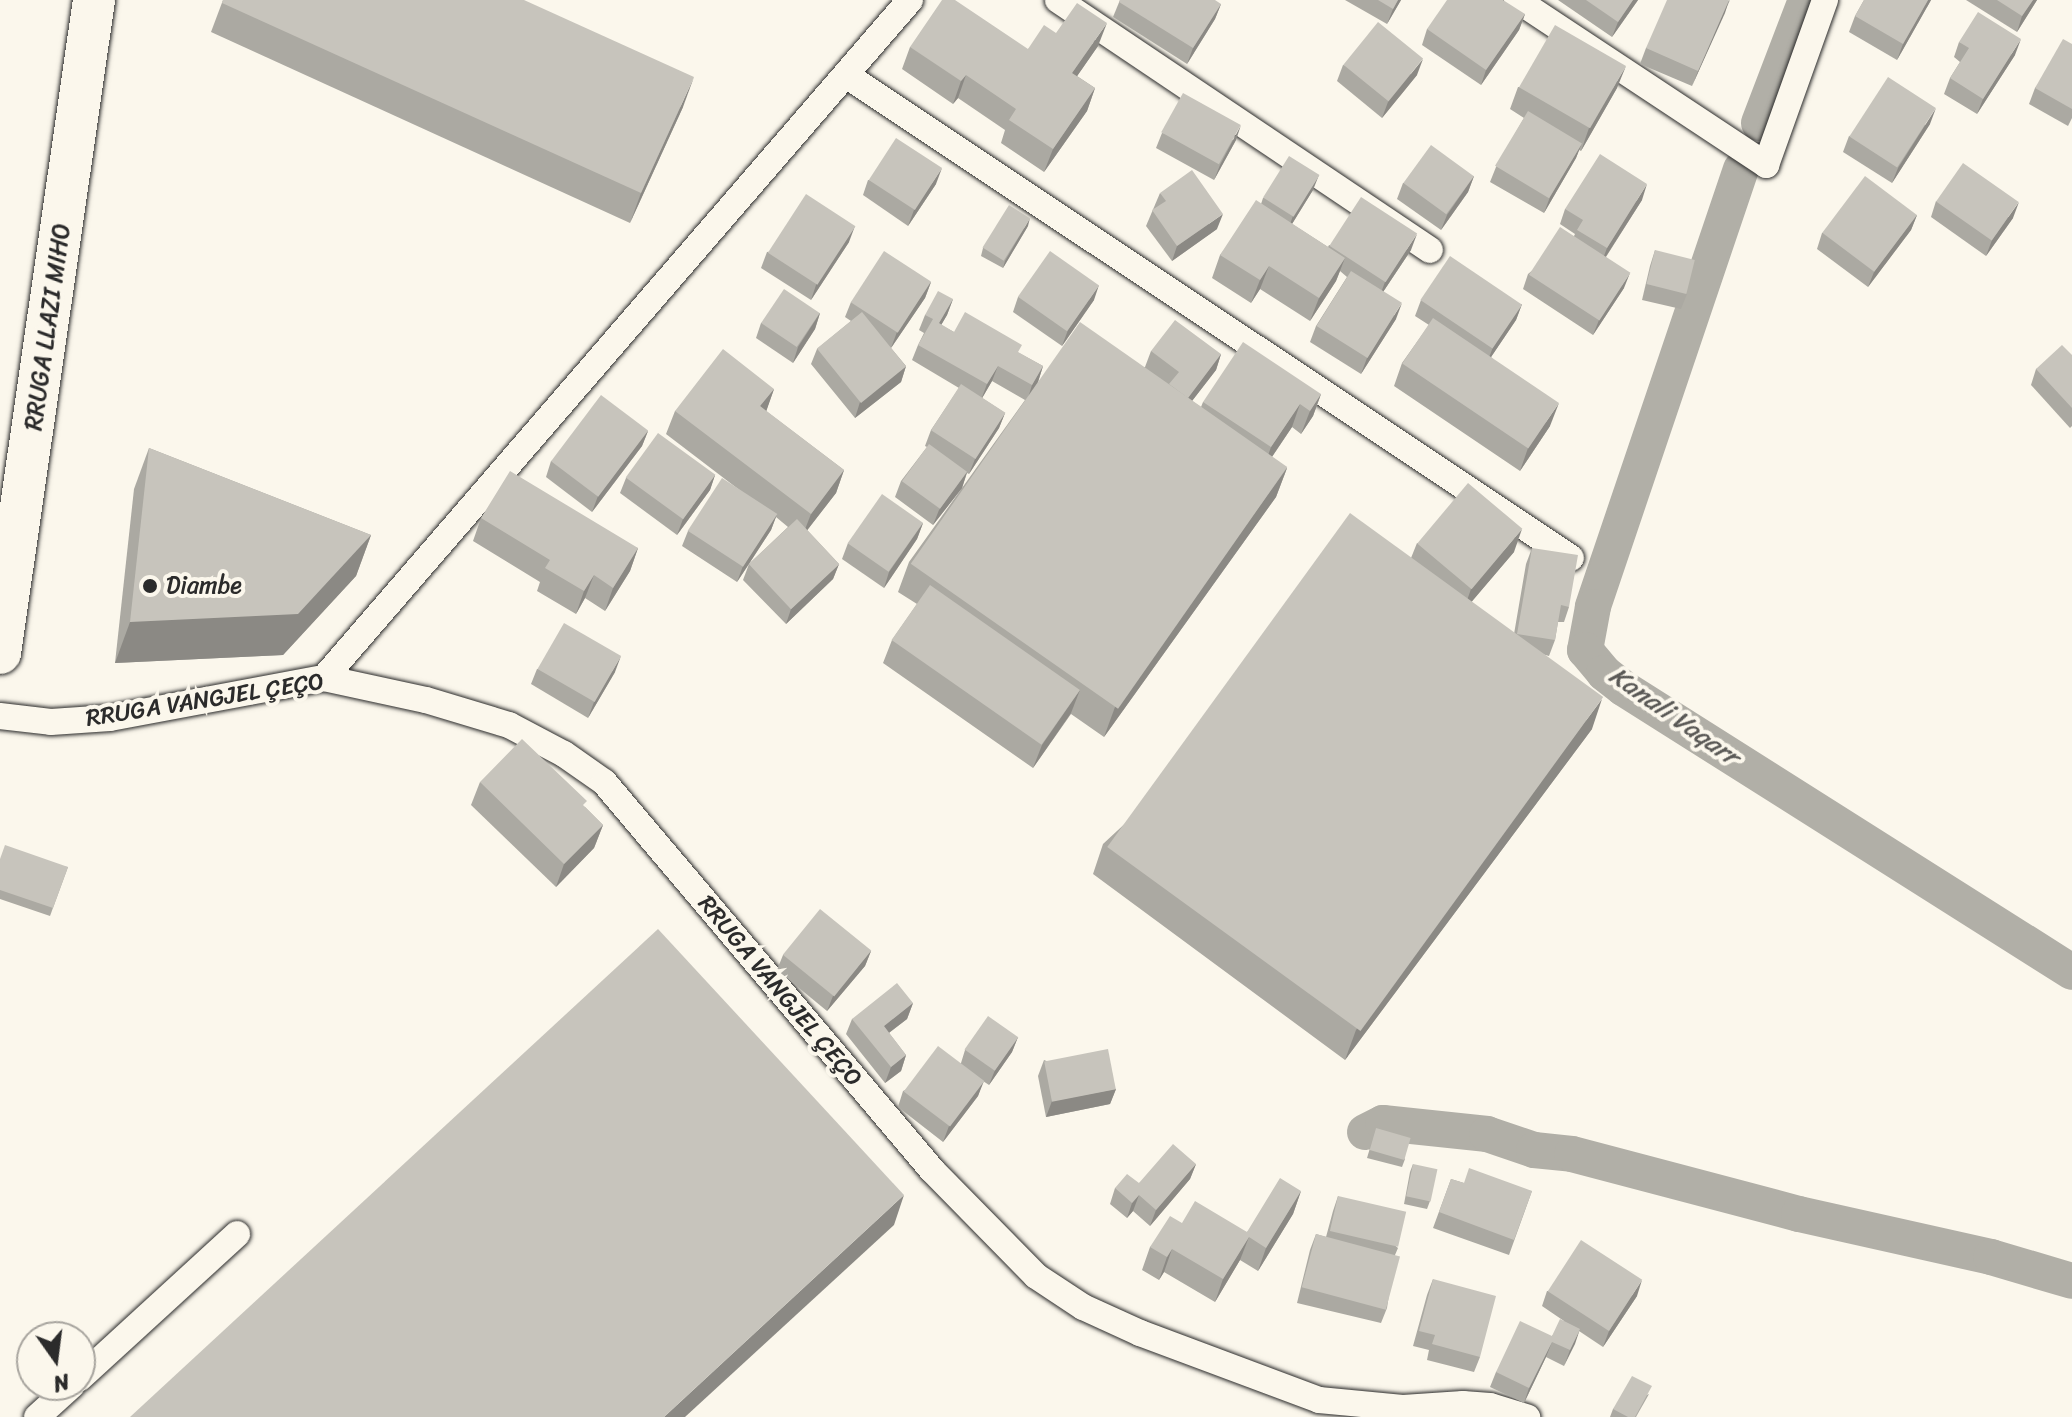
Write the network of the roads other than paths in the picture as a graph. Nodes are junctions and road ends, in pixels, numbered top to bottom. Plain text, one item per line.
1 (94, 0) edge
2 (910, 0) edge
3 (1058, 0) edge
4 (1517, 0) edge
5 (1825, 0) edge
6 (846, 75) junction
7 (1430, 250) dead end
8 (1571, 558) edge
9 (0, 653) edge
10 (324, 678) junction
11 (0, 716) edge
12 (237, 1234) dead end
13 (96, 1363) edge
14 (54, 1401) edge
15 (37, 1417) edge
16 (1527, 1417) edge

1 - 9 main road, RRUGA LLAZI MIHO
2 - 6 street
3 - 7 street
4 - 5 street
6 - 8 street
6 - 10 street
10 - 11 street, RRUGA VANGJEL ÇEÇO
10 - 16 street, RRUGA VANGJEL ÇEÇO
12 - 13 street
14 - 15 street

